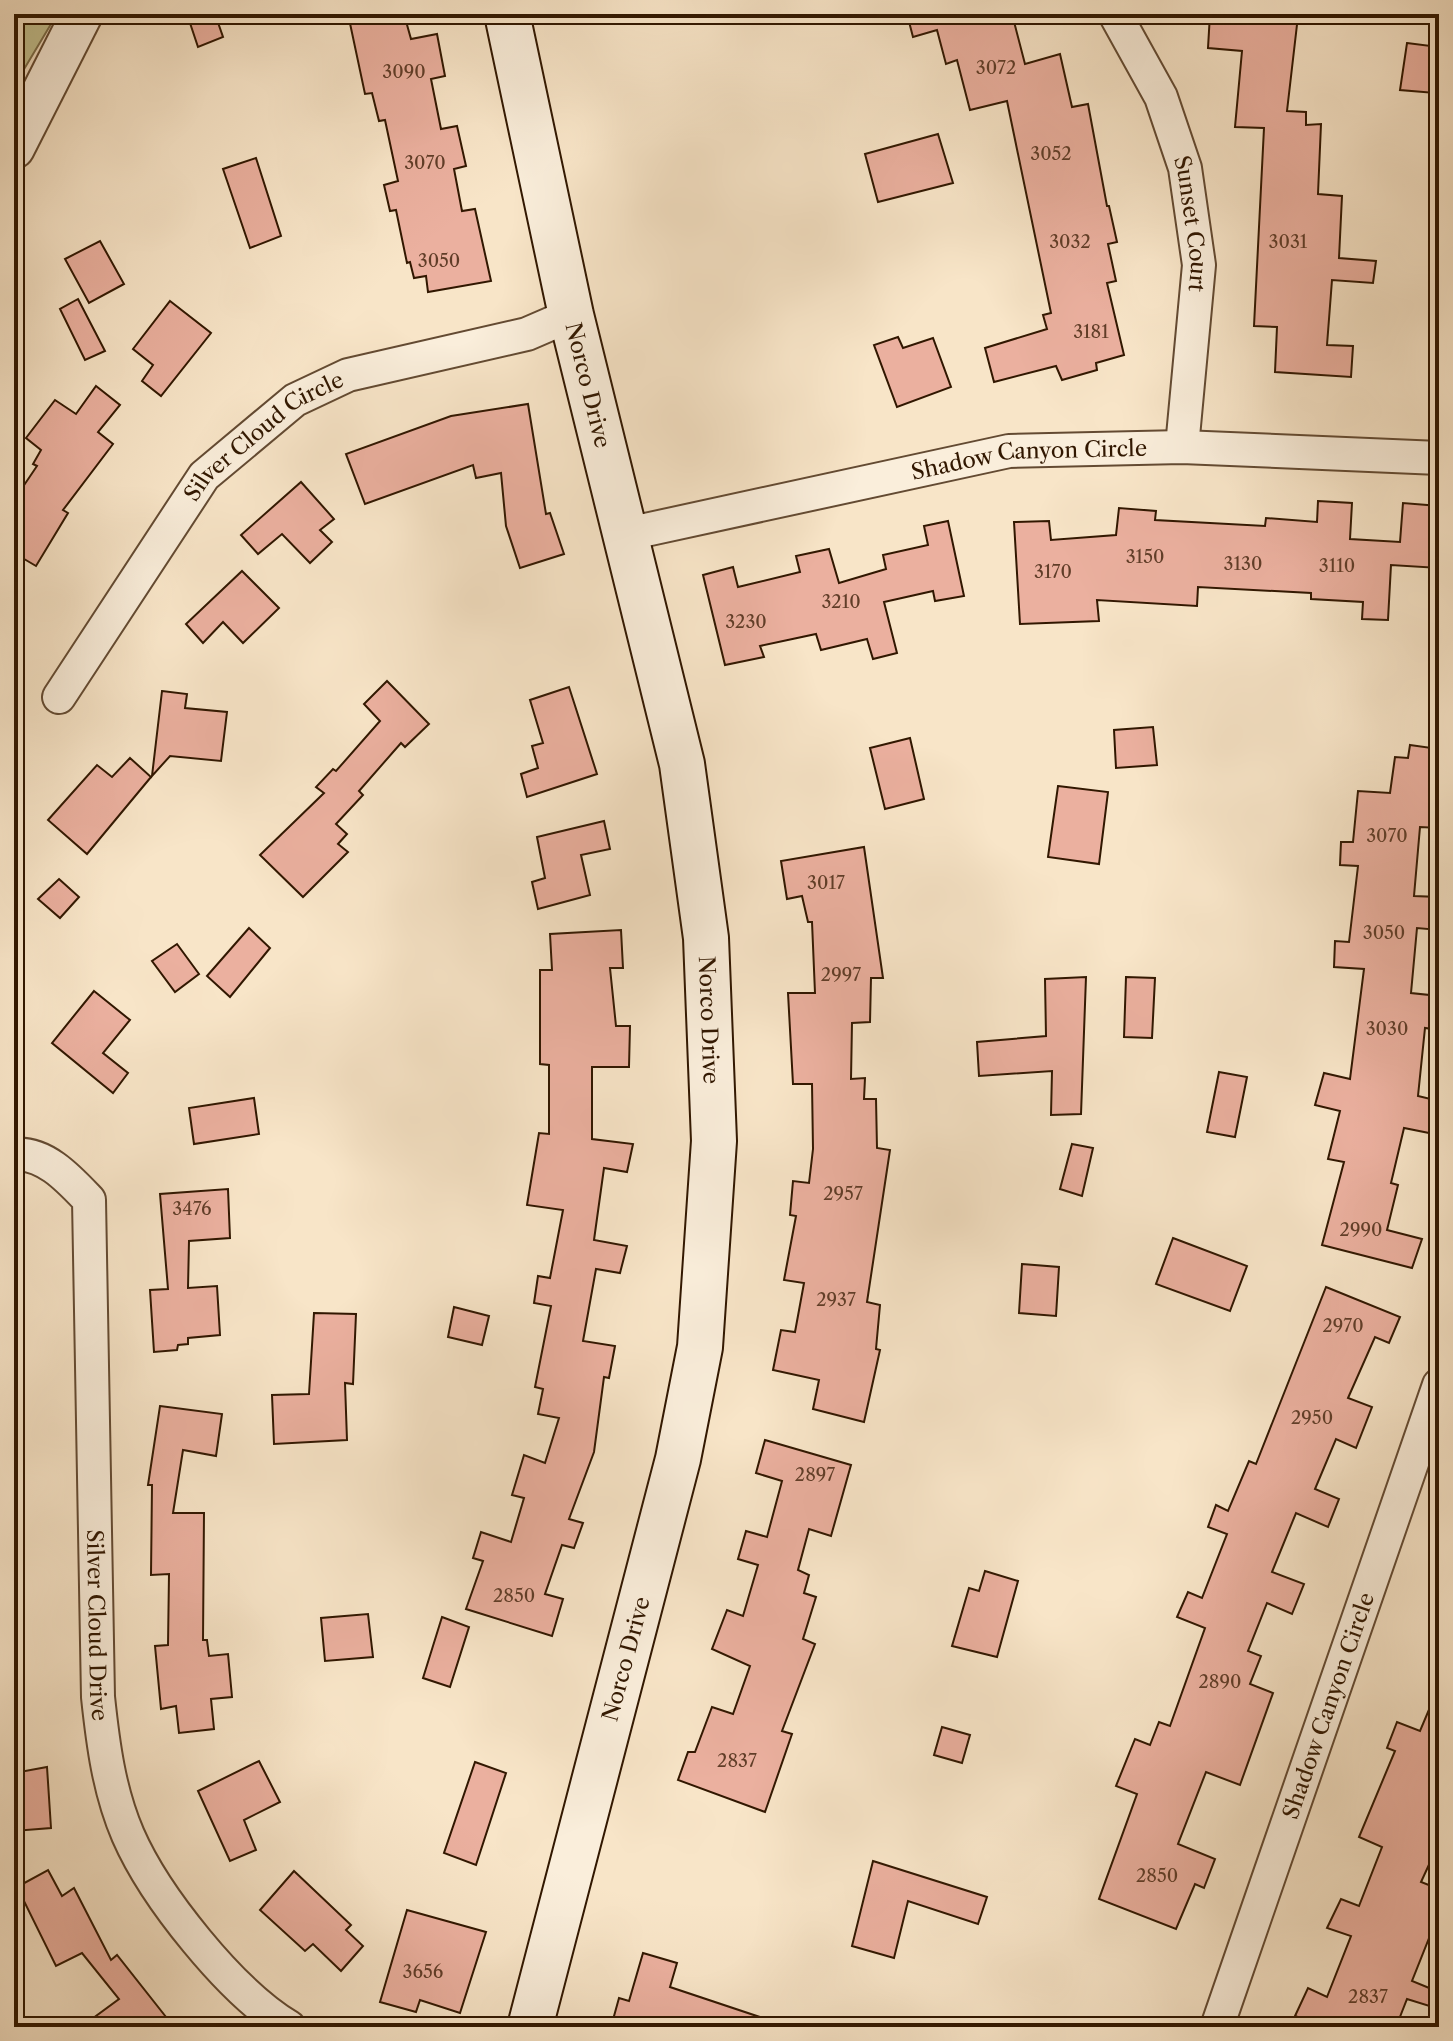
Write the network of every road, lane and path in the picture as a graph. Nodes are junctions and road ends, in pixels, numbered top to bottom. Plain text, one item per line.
1 (82, 14) edge
2 (507, 14) edge
3 (1115, 14) edge
4 (14, 148) edge
5 (571, 315) junction
6 (1182, 447) junction
7 (1439, 458) edge
8 (627, 534) junction
9 (59, 697) dead end
10 (14, 1155) edge
11 (1439, 1385) edge
12 (289, 2027) edge
13 (530, 2027) edge
14 (1217, 2027) edge

1 - 4 street
2 - 5 main road, Norco Drive
3 - 6 street, Sunset Court
5 - 8 main road, Norco Drive
5 - 9 street, Silver Cloud Circle
6 - 7 street, Shadow Canyon Circle
6 - 8 street, Shadow Canyon Circle
8 - 13 main road, Norco Drive
10 - 12 street, Silver Cloud Drive
11 - 14 street, Shadow Canyon Circle

